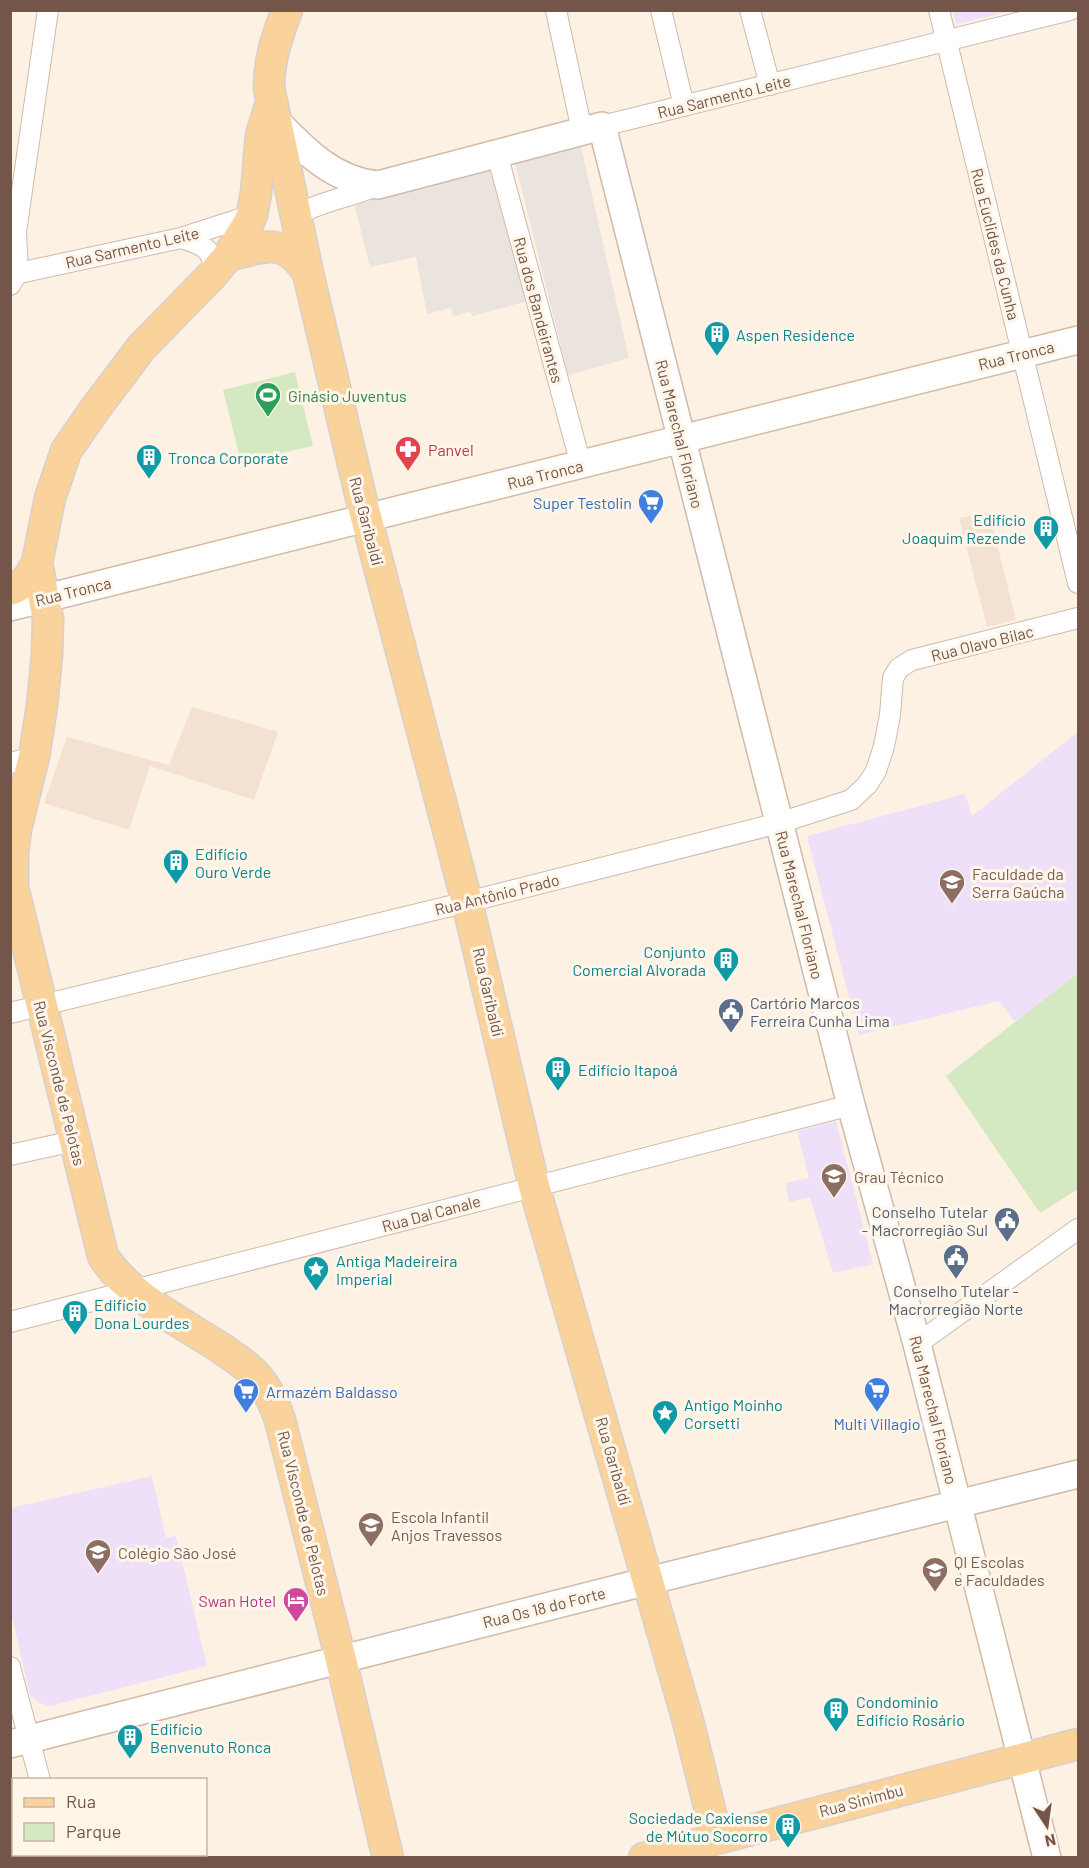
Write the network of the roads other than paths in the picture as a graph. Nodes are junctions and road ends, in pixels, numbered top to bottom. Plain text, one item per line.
1 (48, 10) edge
2 (287, 10) edge
3 (556, 10) edge
4 (661, 10) edge
5 (750, 10) edge
6 (939, 10) edge
7 (1070, 10) edge
8 (947, 42) junction
9 (770, 85) junction
10 (684, 106) junction
11 (273, 112) junction
12 (592, 129) junction
13 (497, 154) junction
14 (378, 185) junction
15 (296, 214) junction
16 (252, 215) junction
17 (181, 238) junction
18 (220, 265) junction
19 (308, 273) junction
20 (13, 278) edge
21 (1078, 339) edge
22 (1023, 354) junction
23 (681, 439) junction
24 (581, 465) junction
25 (366, 518) junction
26 (37, 563) junction
27 (1078, 582) edge
28 (10, 590) edge
29 (45, 598) junction
30 (10, 607) edge
31 (1078, 618) edge
32 (893, 678) joint
33 (22, 760) edge
34 (779, 822) junction
35 (467, 902) junction
36 (40, 1005) junction
37 (10, 1013) edge
38 (851, 1105) junction
39 (74, 1141) junction
40 (10, 1155) edge
41 (534, 1186) junction
42 (1078, 1229) edge
43 (133, 1290) junction
44 (10, 1322) edge
45 (917, 1344) junction
46 (1078, 1474) edge
47 (958, 1504) junction
48 (648, 1581) junction
49 (341, 1660) junction
50 (10, 1667) edge
51 (20, 1742) edge
52 (1078, 1744) edge
53 (1022, 1758) junction
54 (39, 1778) edge
55 (719, 1848) edge
56 (388, 1857) edge
57 (644, 1857) edge
58 (1047, 1857) edge

1 - 20 street
2 - 11 main road
3 - 12 street
4 - 10 street
5 - 9 street
6 - 8 street, Rua Euclides da Cunha
7 - 8 street, Rua Sarmento Leite
8 - 9 street, Rua Sarmento Leite
8 - 22 street, Rua Euclides da Cunha
9 - 10 street, Rua Sarmento Leite
10 - 12 street, Rua Sarmento Leite
11 - 14 street, Rua Sarmento Leite
11 - 15 main road, Rua Garibaldi
11 - 16 main road, Rua Visconde de Pelotas
12 - 13 street, Rua Sarmento Leite
12 - 23 street, Rua Marechal Floriano
13 - 14 street, Rua Sarmento Leite
13 - 24 street, Rua dos Bandeirantes
14 - 15 street, Rua Sarmento Leite
15 - 19 main road, Rua Garibaldi
16 - 17 street, Rua Sarmento Leite
16 - 18 main road, Rua Visconde de Pelotas
17 - 18 street
17 - 20 street, Rua Sarmento Leite
18 - 19 main road
18 - 26 main road, Rua Visconde de Pelotas
19 - 25 main road, Rua Garibaldi
21 - 22 street, Rua Tronca
22 - 23 street, Rua Tronca
22 - 27 street, Rua Euclides da Cunha
23 - 24 street, Rua Tronca
23 - 34 street, Rua Marechal Floriano
24 - 25 street, Rua Tronca
25 - 29 street, Rua Tronca
25 - 35 main road, Rua Garibaldi
26 - 28 main road
26 - 29 main road, Rua Visconde de Pelotas
29 - 30 street, Rua Tronca
29 - 33 main road, Rua Visconde de Pelotas
31 - 32 street, Rua Olavo Bilac
32 - 34 street, Rua Antônio Prado
33 - 36 main road, Rua Visconde de Pelotas
34 - 35 street, Rua Antônio Prado
34 - 38 street, Rua Marechal Floriano
35 - 36 street, Rua Antônio Prado
35 - 41 main road, Rua Garibaldi
36 - 37 street, Rua Antônio Prado
36 - 39 main road, Rua Visconde de Pelotas
38 - 41 street, Rua Dal Canale
38 - 45 street, Rua Marechal Floriano
39 - 40 street
39 - 43 main road, Rua Visconde de Pelotas
41 - 43 street, Rua Dal Canale
41 - 48 main road, Rua Garibaldi
42 - 45 street
43 - 44 street, Rua Dal Canale
43 - 49 main road, Rua Visconde de Pelotas
45 - 47 street, Rua Marechal Floriano
46 - 47 street, Rua Os 18 do Forte
47 - 48 street, Rua Os 18 do Forte
47 - 53 street, Rua Marechal Floriano
48 - 49 street, Rua Os 18 do Forte
48 - 55 main road, Rua Garibaldi
49 - 51 street, Rua Os 18 do Forte
49 - 56 main road, Rua Visconde de Pelotas
50 - 51 street
51 - 54 street
52 - 53 main road, Rua Sinimbu
53 - 55 main road, Rua Sinimbu
53 - 58 street, Rua Marechal Floriano
55 - 57 main road, Rua Sinimbu

